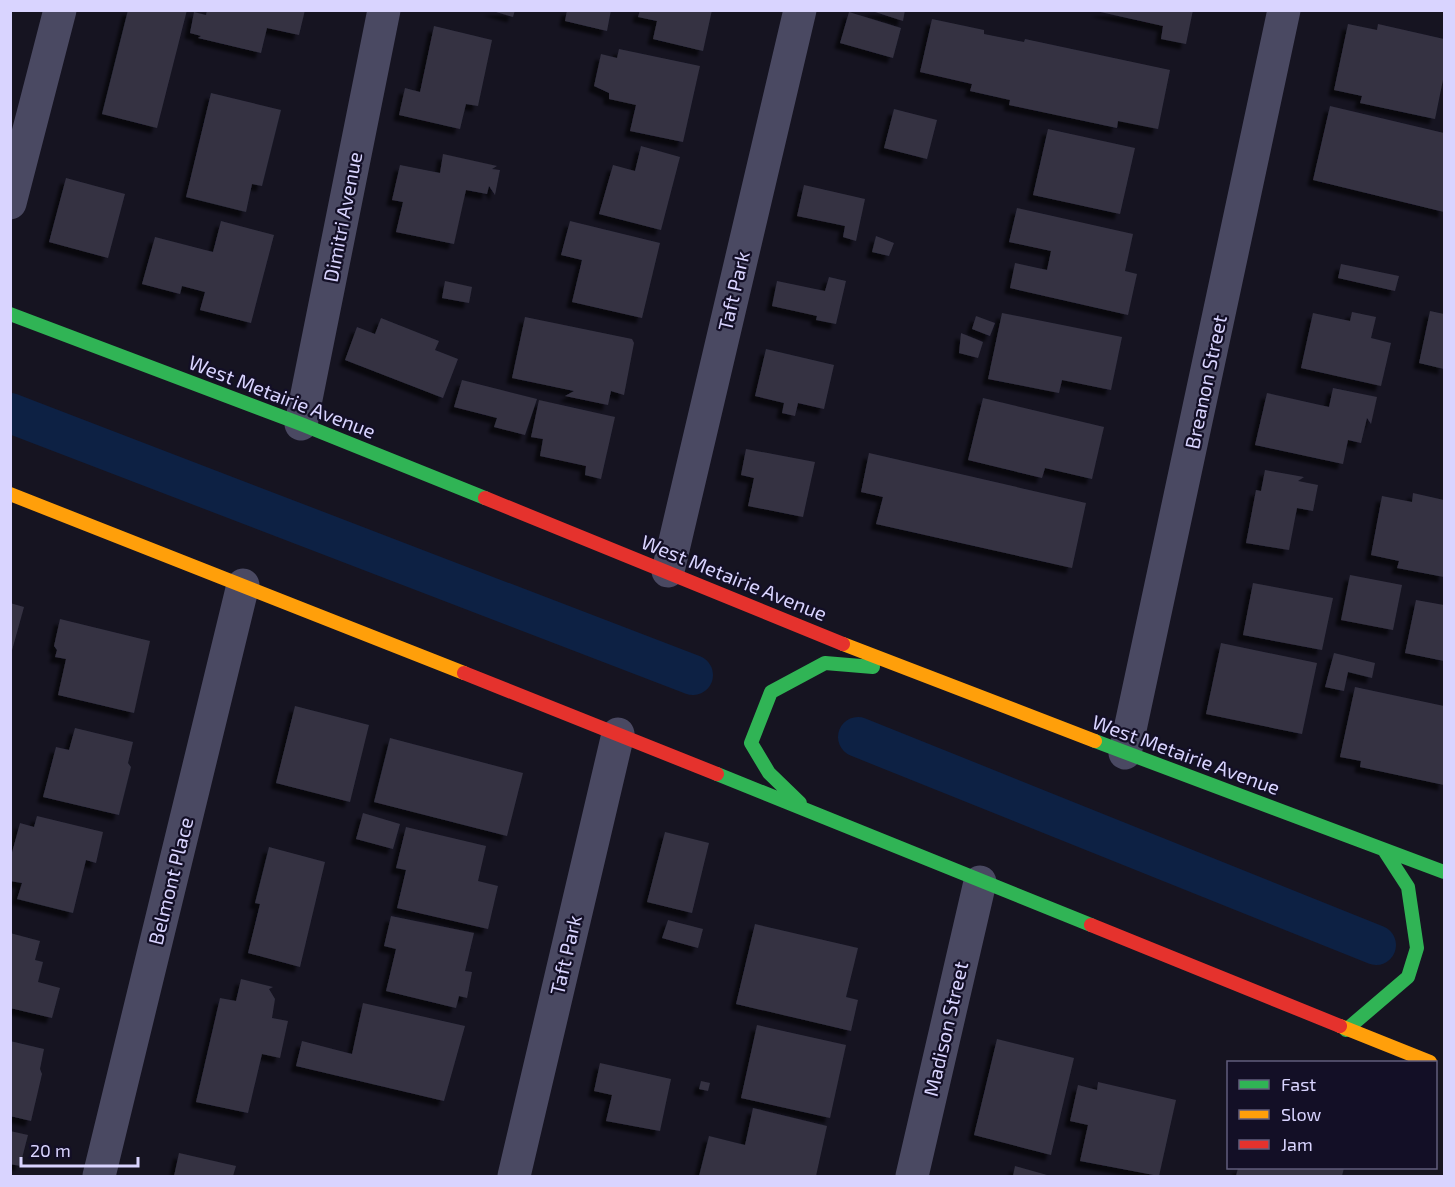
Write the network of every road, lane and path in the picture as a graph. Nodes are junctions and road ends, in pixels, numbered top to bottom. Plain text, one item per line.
1 (60, 10) edge
2 (384, 10) edge
3 (800, 10) edge
4 (1284, 10) edge
5 (10, 203) edge
6 (10, 314) edge
7 (301, 424) junction
8 (10, 494) edge
9 (668, 571) junction
10 (243, 585) junction
11 (905, 670) junction
12 (618, 734) junction
13 (1125, 753) junction
14 (811, 813) junction
15 (1384, 850) junction
16 (1444, 872) edge
17 (980, 882) junction
18 (1346, 1030) junction
19 (1427, 1061) edge
20 (99, 1176) edge
21 (514, 1176) edge
22 (912, 1176) edge

1 - 5 street
2 - 7 street, Dimitri Avenue
3 - 9 street, Taft Park
4 - 13 street, Breanon Street
6 - 7 main road, West Metairie Avenue
7 - 9 main road, West Metairie Avenue
8 - 10 main road
9 - 11 main road, West Metairie Avenue
10 - 12 main road
10 - 20 street, Belmont Place
11 - 13 main road, West Metairie Avenue
11 - 14 main road
12 - 14 main road
12 - 21 street, Taft Park
13 - 15 main road, West Metairie Avenue
14 - 17 main road
15 - 16 main road, West Metairie Avenue
15 - 18 main road
17 - 18 main road
17 - 22 street, Madison Street
18 - 19 main road

